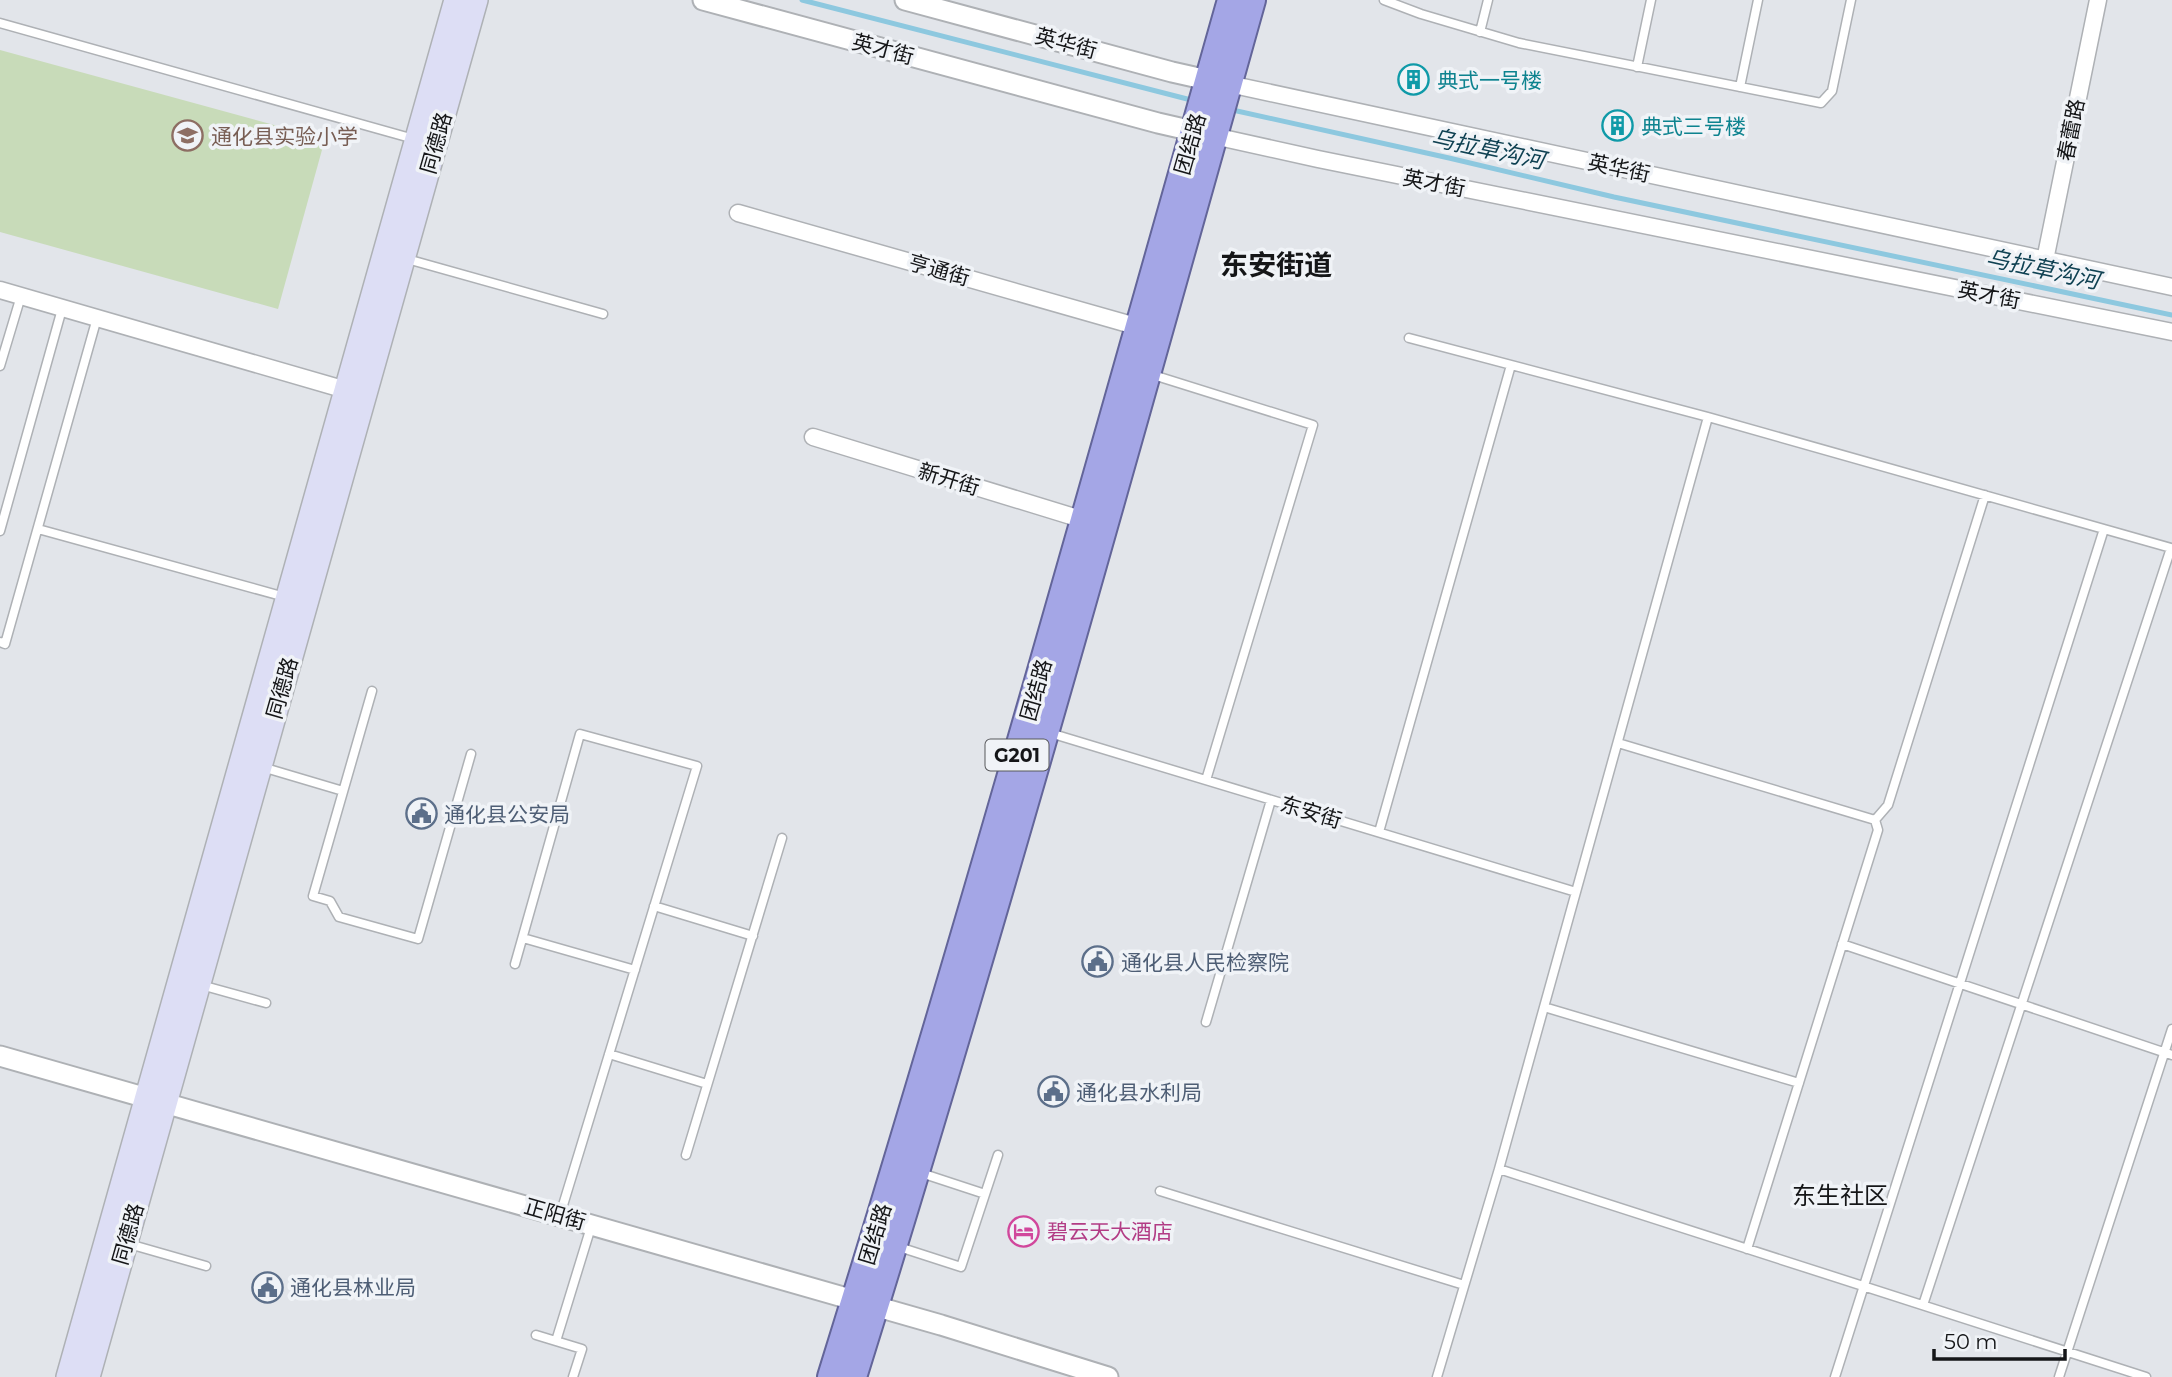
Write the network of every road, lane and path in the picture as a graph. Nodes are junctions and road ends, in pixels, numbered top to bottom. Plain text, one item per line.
1 (456, 0) edge
2 (477, 0) edge
3 (703, 0) edge
4 (905, 0) edge
5 (1231, 0) edge
6 (1252, 0) edge
7 (1384, 0) edge
8 (1488, 0) edge
9 (1651, 0) edge
10 (1758, 0) edge
11 (1851, 0) edge
12 (2098, 0) edge
13 (0, 23) edge
14 (1480, 32) junction
15 (1637, 67) junction
16 (1218, 82) junction
17 (1740, 87) junction
18 (1204, 133) junction
19 (417, 140) junction
20 (738, 213) dead end
21 (404, 258) junction
22 (2045, 260) junction
23 (2172, 288) edge
24 (0, 290) edge
25 (21, 296) junction
26 (62, 309) junction
27 (603, 314) dead end
28 (97, 318) junction
29 (1139, 327) junction
30 (2172, 332) edge
31 (1409, 338) dead end
32 (1511, 365) junction
33 (0, 366) edge
34 (1147, 373) junction
35 (346, 390) junction
36 (1708, 417) junction
37 (813, 437) dead end
38 (1985, 495) junction
39 (1084, 520) junction
40 (38, 528) junction
41 (2104, 529) junction
42 (0, 531) edge
43 (287, 598) junction
44 (0, 642) edge
45 (372, 691) dead end
46 (1046, 732) junction
47 (1618, 743) junction
48 (471, 754) dead end
49 (260, 767) junction
50 (1206, 780) junction
51 (343, 790) junction
52 (1271, 800) junction
53 (1875, 820) junction
54 (1379, 832) junction
55 (782, 838) dead end
56 (1576, 892) junction
57 (654, 906) junction
58 (752, 936) junction
59 (523, 939) junction
60 (1842, 944) junction
61 (515, 964) dead end
62 (635, 970) junction
63 (1960, 983) junction
64 (199, 984) junction
65 (266, 1003) dead end
66 (2022, 1004) junction
67 (1544, 1007) junction
68 (1206, 1022) dead end
69 (2172, 1029) edge
70 (2168, 1053) edge
71 (609, 1054) junction
72 (0, 1056) edge
73 (1799, 1083) junction
74 (707, 1084) junction
75 (156, 1100) junction
76 (685, 1155) dead end
77 (998, 1155) dead end
78 (1499, 1169) junction
79 (916, 1172) junction
80 (1160, 1191) dead end
81 (985, 1194) junction
82 (560, 1216) junction
83 (592, 1225) junction
84 (126, 1243) junction
85 (893, 1245) junction
86 (1747, 1249) junction
87 (206, 1266) dead end
88 (1464, 1285) junction
89 (1864, 1286) junction
90 (865, 1303) junction
91 (1923, 1305) junction
92 (536, 1335) dead end
93 (556, 1341) junction
94 (2067, 1351) junction
95 (68, 1377) edge
96 (88, 1377) edge
97 (573, 1377) edge
98 (831, 1377) edge
99 (853, 1377) edge
100 (1108, 1377) edge
101 (1437, 1377) edge
102 (1835, 1377) edge
103 (2059, 1377) edge
104 (2146, 1377) edge

1 - 19 main road, 同德路
2 - 21 main road, 同德路
3 - 18 street, 英才街
4 - 16 street, 英华街
5 - 16 highway, 团结路 / G201
6 - 16 highway, 团结路 / G201
7 - 14 lane
8 - 14 lane
9 - 15 lane
10 - 17 lane
11 - 17 lane
12 - 22 street, 春蕾路
13 - 19 lane
14 - 15 lane
15 - 17 lane
16 - 18 highway, 团结路 / G201
16 - 22 street, 英华街
18 - 29 highway, 团结路 / G201
18 - 30 street, 英才街
18 - 34 highway, 团结路 / G201
19 - 35 main road, 同德路
20 - 29 street, 亨通街
21 - 27 lane
21 - 49 main road, 同德路
22 - 23 street, 英华街
24 - 25 street
25 - 26 street
25 - 33 lane
26 - 28 street
26 - 42 lane
28 - 35 street
28 - 40 lane
29 - 39 highway, 团结路 / G201
31 - 32 lane
32 - 36 lane
32 - 54 lane
34 - 46 highway, 团结路 / G201
34 - 50 lane
35 - 43 main road, 同德路
36 - 38 lane
36 - 47 lane
37 - 39 street, 新开街
38 - 41 lane
38 - 53 lane
39 - 90 highway, 团结路 / G201
40 - 43 lane
40 - 44 lane
41 - 63 lane
41 - 66 lane
43 - 75 main road, 同德路
45 - 51 lane
46 - 50 lane, 东安街
46 - 79 highway, 团结路 / G201
47 - 53 lane
47 - 56 lane
48 - 51 lane
49 - 51 lane
49 - 64 main road, 同德路
50 - 52 lane, 东安街
52 - 54 lane, 东安街
52 - 68 lane
53 - 60 lane
54 - 56 lane, 东安街
55 - 58 lane
56 - 67 lane
57 - 58 lane
57 - 59 lane
57 - 62 lane
58 - 74 lane
59 - 61 lane
59 - 62 lane
60 - 63 lane
60 - 73 lane
62 - 71 lane
63 - 66 lane
63 - 89 lane
64 - 65 lane
64 - 75 main road, 同德路
66 - 70 lane
66 - 91 lane
67 - 73 lane
67 - 78 lane
69 - 70 lane
70 - 94 lane
71 - 74 lane
71 - 82 lane
72 - 75 street, 正阳街
73 - 86 lane
74 - 76 lane
75 - 82 street, 正阳街
75 - 84 main road, 同德路
75 - 95 main road, 同德路
77 - 81 lane
78 - 86 lane
78 - 88 lane
79 - 81 lane
79 - 85 highway, 团结路 / G201
80 - 88 lane
81 - 85 lane
82 - 83 street, 正阳街
83 - 90 street, 正阳街
83 - 93 lane
84 - 87 lane
84 - 96 main road, 同德路
85 - 90 highway, 团结路 / G201
86 - 89 lane
88 - 101 lane
89 - 91 lane
89 - 102 lane
90 - 98 highway, 团结路 / G201
90 - 99 highway, 团结路 / G201
90 - 100 street, 正阳街
91 - 94 lane
92 - 93 lane
93 - 97 lane
94 - 103 lane
94 - 104 lane

